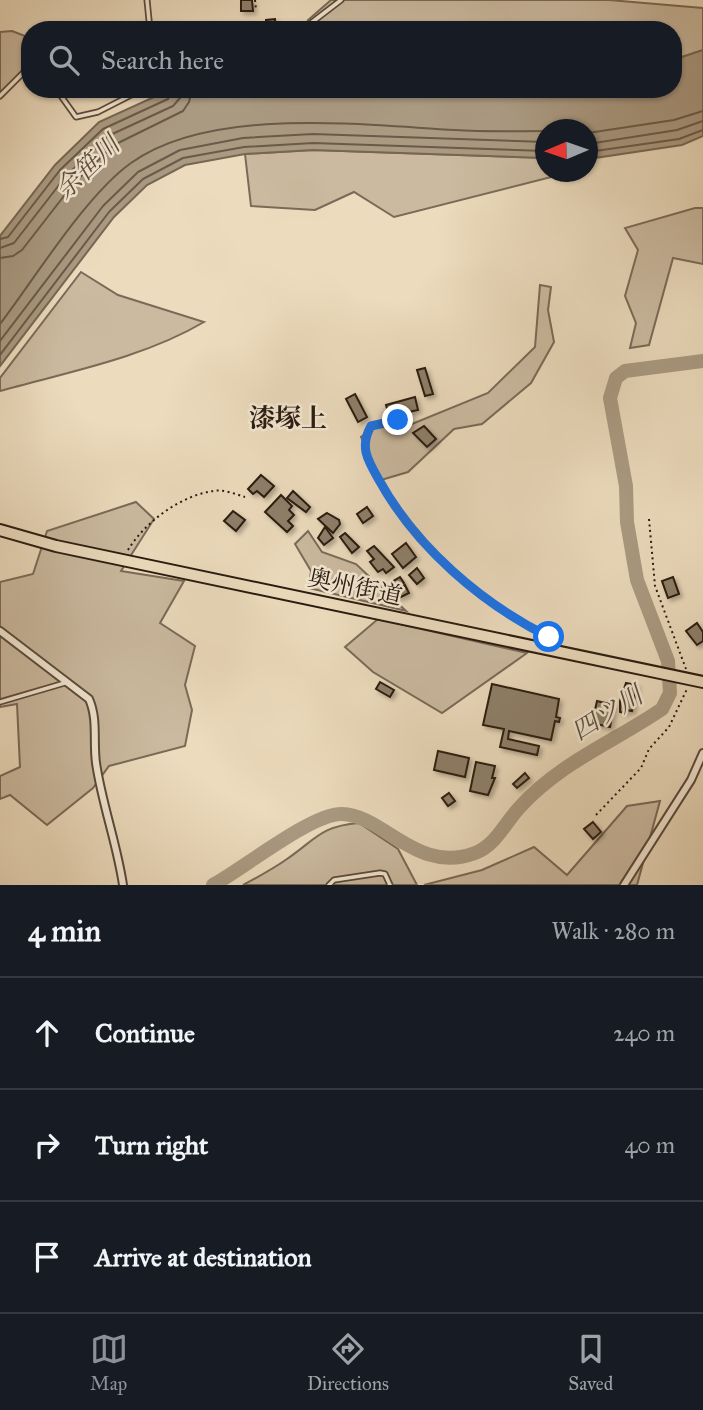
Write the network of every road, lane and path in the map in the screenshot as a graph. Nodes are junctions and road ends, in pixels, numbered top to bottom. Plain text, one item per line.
1 (147, 0) edge
2 (256, 0) edge
3 (341, 0) edge
4 (256, 9) dead end
5 (149, 21) edge
6 (314, 21) edge
7 (21, 75) edge
8 (0, 96) edge
9 (62, 98) edge
10 (125, 98) edge
11 (398, 420) dead end
12 (246, 497) dead end
13 (0, 530) edge
14 (122, 560) junction
15 (0, 631) edge
16 (562, 651) junction
17 (68, 682) junction
18 (703, 682) edge
19 (0, 702) edge
20 (703, 753) edge
21 (123, 885) edge
22 (329, 885) edge
23 (390, 885) edge
24 (624, 885) edge

1 - 5 lane
2 - 4 path
3 - 6 lane
7 - 8 lane
9 - 10 lane
11 - 16 path
12 - 14 path
13 - 14 highway, 奥州街道
14 - 16 highway, 奥州街道
15 - 17 street
16 - 18 highway, 奥州街道
17 - 19 lane
17 - 21 street
20 - 24 street
22 - 23 lane

